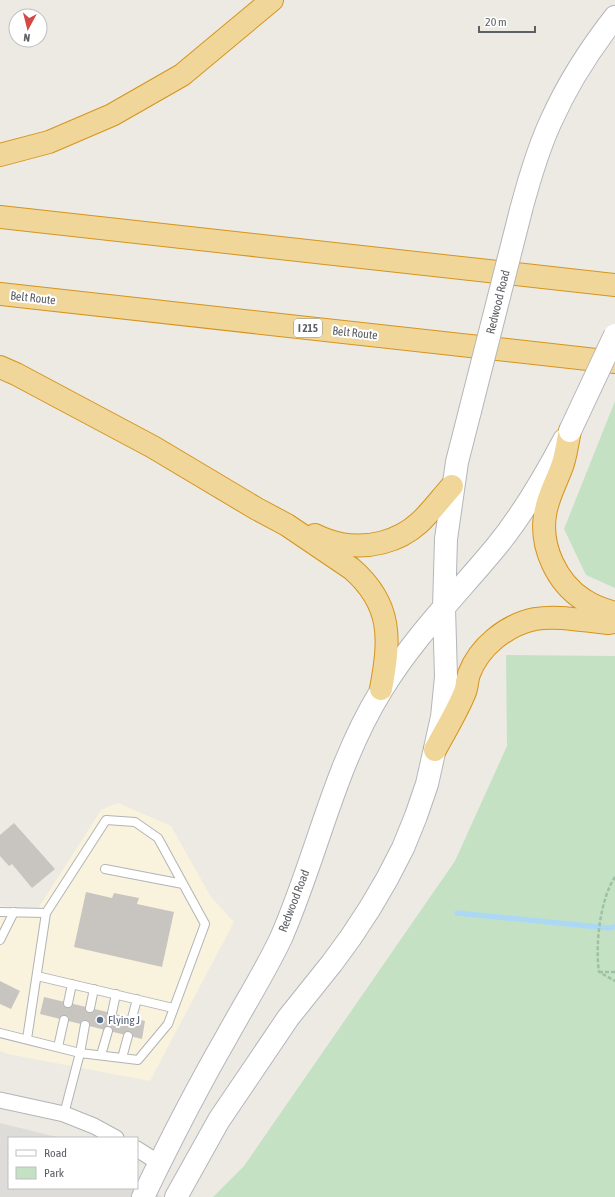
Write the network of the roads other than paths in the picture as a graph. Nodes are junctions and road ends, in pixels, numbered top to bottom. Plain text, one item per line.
1 (272, 0) edge
2 (615, 17) edge
3 (0, 155) edge
4 (0, 217) edge
5 (615, 285) edge
6 (0, 294) edge
7 (615, 335) edge
8 (615, 362) edge
9 (0, 367) edge
10 (570, 431) junction
11 (452, 486) junction
12 (287, 525) junction
13 (444, 608) junction
14 (615, 614) edge
15 (615, 622) edge
16 (381, 689) junction
17 (435, 750) junction
18 (105, 869) dead end
19 (183, 884) junction
20 (0, 912) edge
21 (14, 912) junction
22 (46, 913) junction
23 (0, 940) edge
24 (37, 976) junction
25 (72, 984) junction
26 (94, 989) junction
27 (116, 994) junction
28 (137, 999) junction
29 (68, 1003) dead end
30 (90, 1008) dead end
31 (173, 1008) junction
32 (112, 1013) dead end
33 (132, 1018) dead end
34 (64, 1020) dead end
35 (85, 1025) dead end
36 (108, 1031) dead end
37 (0, 1032) edge
38 (128, 1036) dead end
39 (27, 1039) junction
40 (58, 1048) junction
41 (80, 1053) junction
42 (102, 1055) junction
43 (122, 1058) junction
44 (0, 1100) edge
45 (64, 1114) junction
46 (114, 1137) edge
47 (138, 1150) edge
48 (159, 1163) junction
49 (143, 1197) edge
50 (155, 1197) edge
51 (176, 1197) edge

1 - 3 highway
2 - 11 main road, Redwood Road, bridge
4 - 5 highway
6 - 8 highway, Belt Route / I 215
7 - 10 main road, Redwood Road, bridge
9 - 12 highway
10 - 13 main road, Redwood Road
10 - 14 highway
11 - 12 highway
11 - 13 main road, Redwood Road
12 - 16 highway
13 - 16 main road, Redwood Road
13 - 17 main road, Redwood Road
15 - 17 highway
16 - 48 main road, Redwood Road
17 - 51 main road, Redwood Road
18 - 19 lane
19 - 22 lane
19 - 31 lane
20 - 21 lane
21 - 22 lane
21 - 23 lane
22 - 24 lane
24 - 25 lane
24 - 39 lane
25 - 26 lane
25 - 29 lane
26 - 27 lane
26 - 30 lane
27 - 28 lane
27 - 32 lane
28 - 31 lane
28 - 33 lane
31 - 43 lane
34 - 40 lane
35 - 41 lane
36 - 42 lane
37 - 39 lane
38 - 43 lane
39 - 40 lane
40 - 41 lane
41 - 42 lane
41 - 45 lane
42 - 43 lane
44 - 45 street
45 - 46 street
47 - 48 street
48 - 49 main road, Redwood Road
48 - 50 main road

